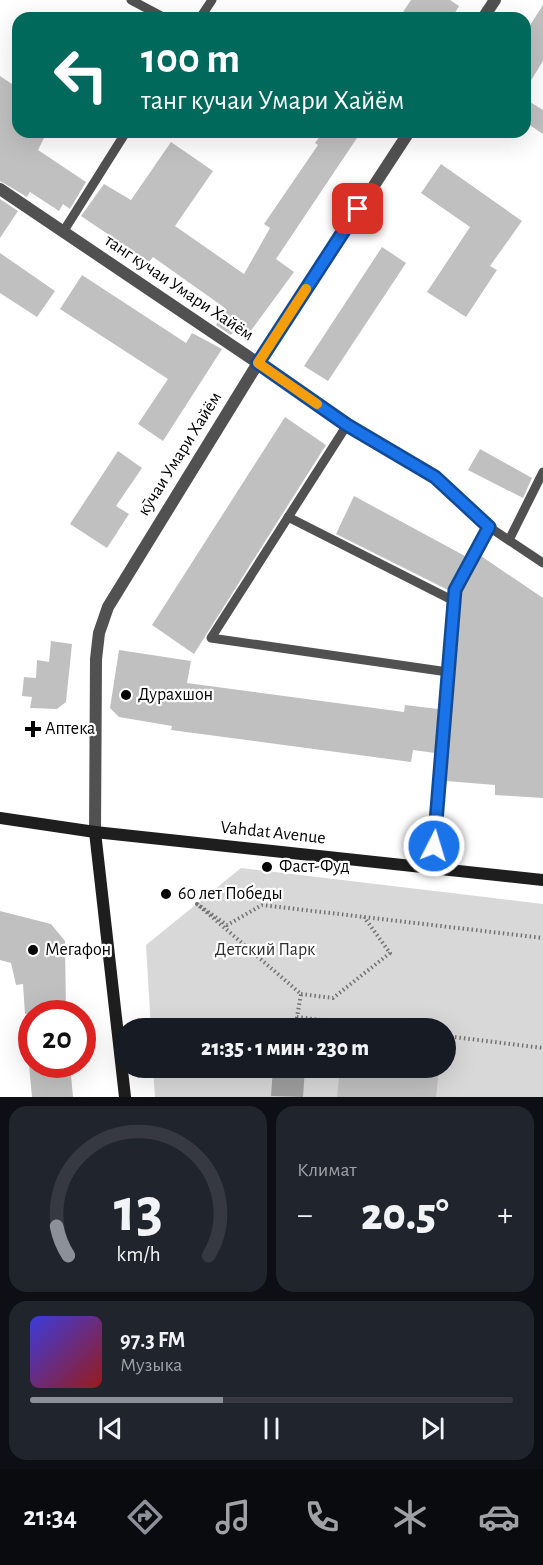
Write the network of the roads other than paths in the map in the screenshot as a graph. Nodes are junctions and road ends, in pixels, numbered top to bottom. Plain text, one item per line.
1 (131, 0) edge
2 (154, 12) edge
3 (122, 138) edge
4 (405, 138) edge
5 (0, 189) edge
6 (63, 232) junction
7 (258, 363) junction
8 (347, 425) junction
9 (543, 472) edge
10 (288, 517) junction
11 (489, 527) junction
12 (509, 540) junction
13 (543, 563) edge
14 (454, 601) junction
15 (448, 672) junction
16 (0, 818) edge
17 (95, 832) junction
18 (432, 868) junction
19 (543, 880) edge
20 (125, 1097) edge

1 - 2 lane
3 - 6 lane
4 - 7 street, кӯчаи Умари Хайём
5 - 6 street, танг кучаи Умари Хайём
6 - 7 street, танг кучаи Умари Хайём
7 - 8 lane, танг кучаи Умари Хайём
7 - 17 street, кӯчаи Умари Хайём
8 - 10 lane
8 - 11 lane, танг кучаи Умари Хайём
9 - 12 lane
10 - 14 lane
10 - 15 lane
11 - 12 lane, танг кучаи Умари Хайём
11 - 14 lane
12 - 13 lane, танг кучаи Умари Хайём
14 - 15 lane
15 - 18 lane
16 - 17 main road, Vahdat Avenue
17 - 18 main road, Vahdat Avenue
17 - 20 main road
18 - 19 main road, Vahdat Avenue

